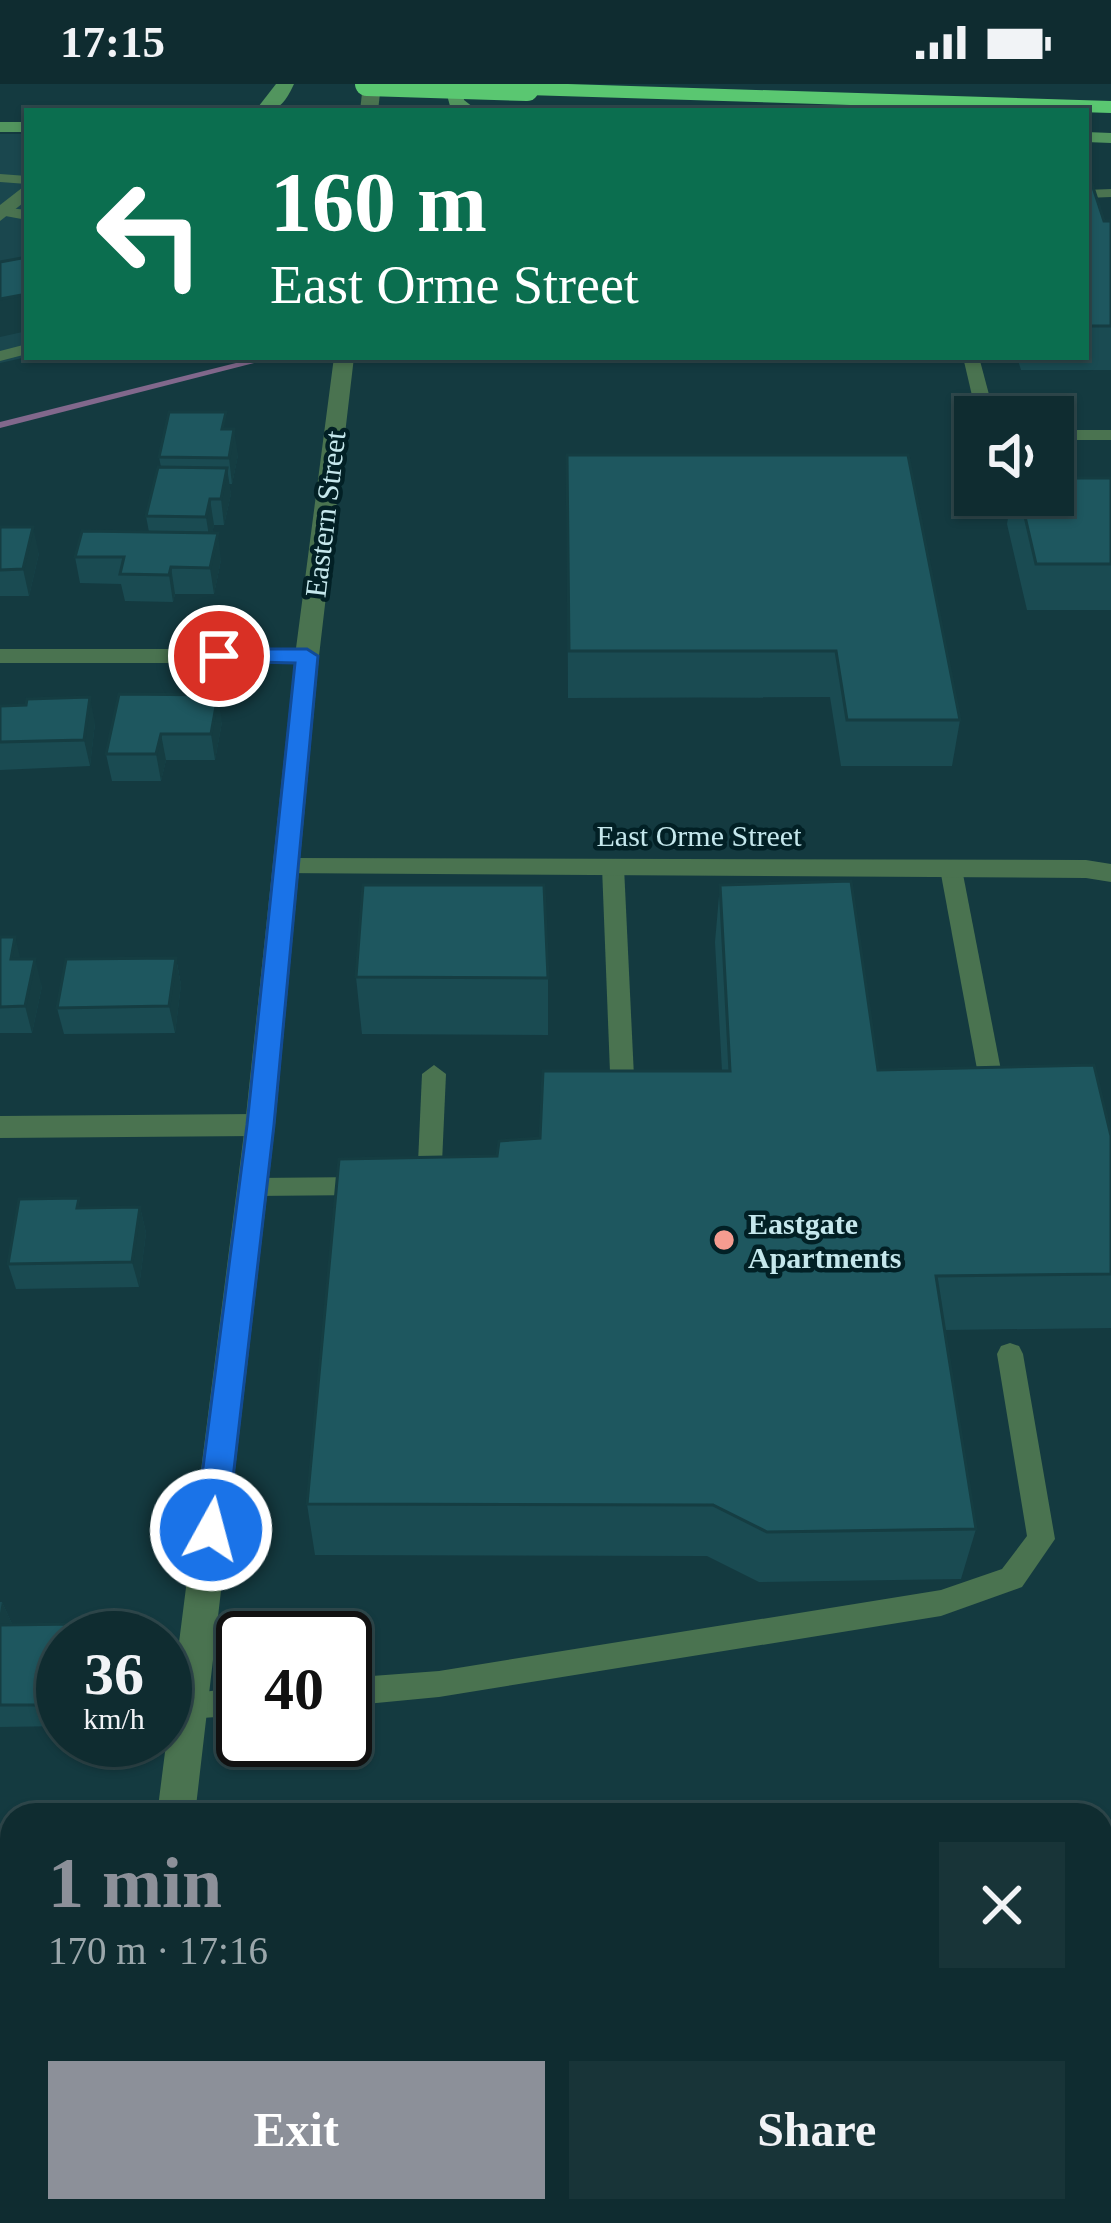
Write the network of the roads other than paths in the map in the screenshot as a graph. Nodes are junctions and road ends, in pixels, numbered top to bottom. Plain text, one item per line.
1 (285, 84) edge
2 (369, 84) edge
3 (1111, 107) edge
4 (268, 108) edge
5 (972, 360) edge
6 (343, 370) edge
7 (981, 396) edge
8 (1074, 435) edge
9 (1111, 435) edge
10 (0, 656) edge
11 (307, 656) junction
12 (286, 867) junction
13 (613, 868) junction
14 (951, 868) junction
15 (1111, 873) edge
16 (434, 1074) dead end
17 (623, 1098) edge
18 (998, 1116) edge
19 (260, 1125) junction
20 (0, 1127) edge
21 (253, 1187) junction
22 (1010, 1354) dead end
23 (192, 1689) edge
24 (372, 1690) edge
25 (182, 1767) edge
26 (178, 1803) edge

1 - 4 main road
2 - 3 highway, bridge
5 - 7 lane
6 - 11 street, Eastern Street
8 - 9 lane
10 - 11 street
11 - 12 street, Eastern Street
12 - 13 street, East Orme Street
12 - 19 street, Eastern Street
13 - 14 street, East Orme Street
13 - 17 lane
14 - 15 street, East Orme Street
14 - 18 lane
16 - 21 lane
19 - 20 street
19 - 21 street, Eastern Street
21 - 23 street, Eastern Street
22 - 24 lane
25 - 26 street, Eastern Street

